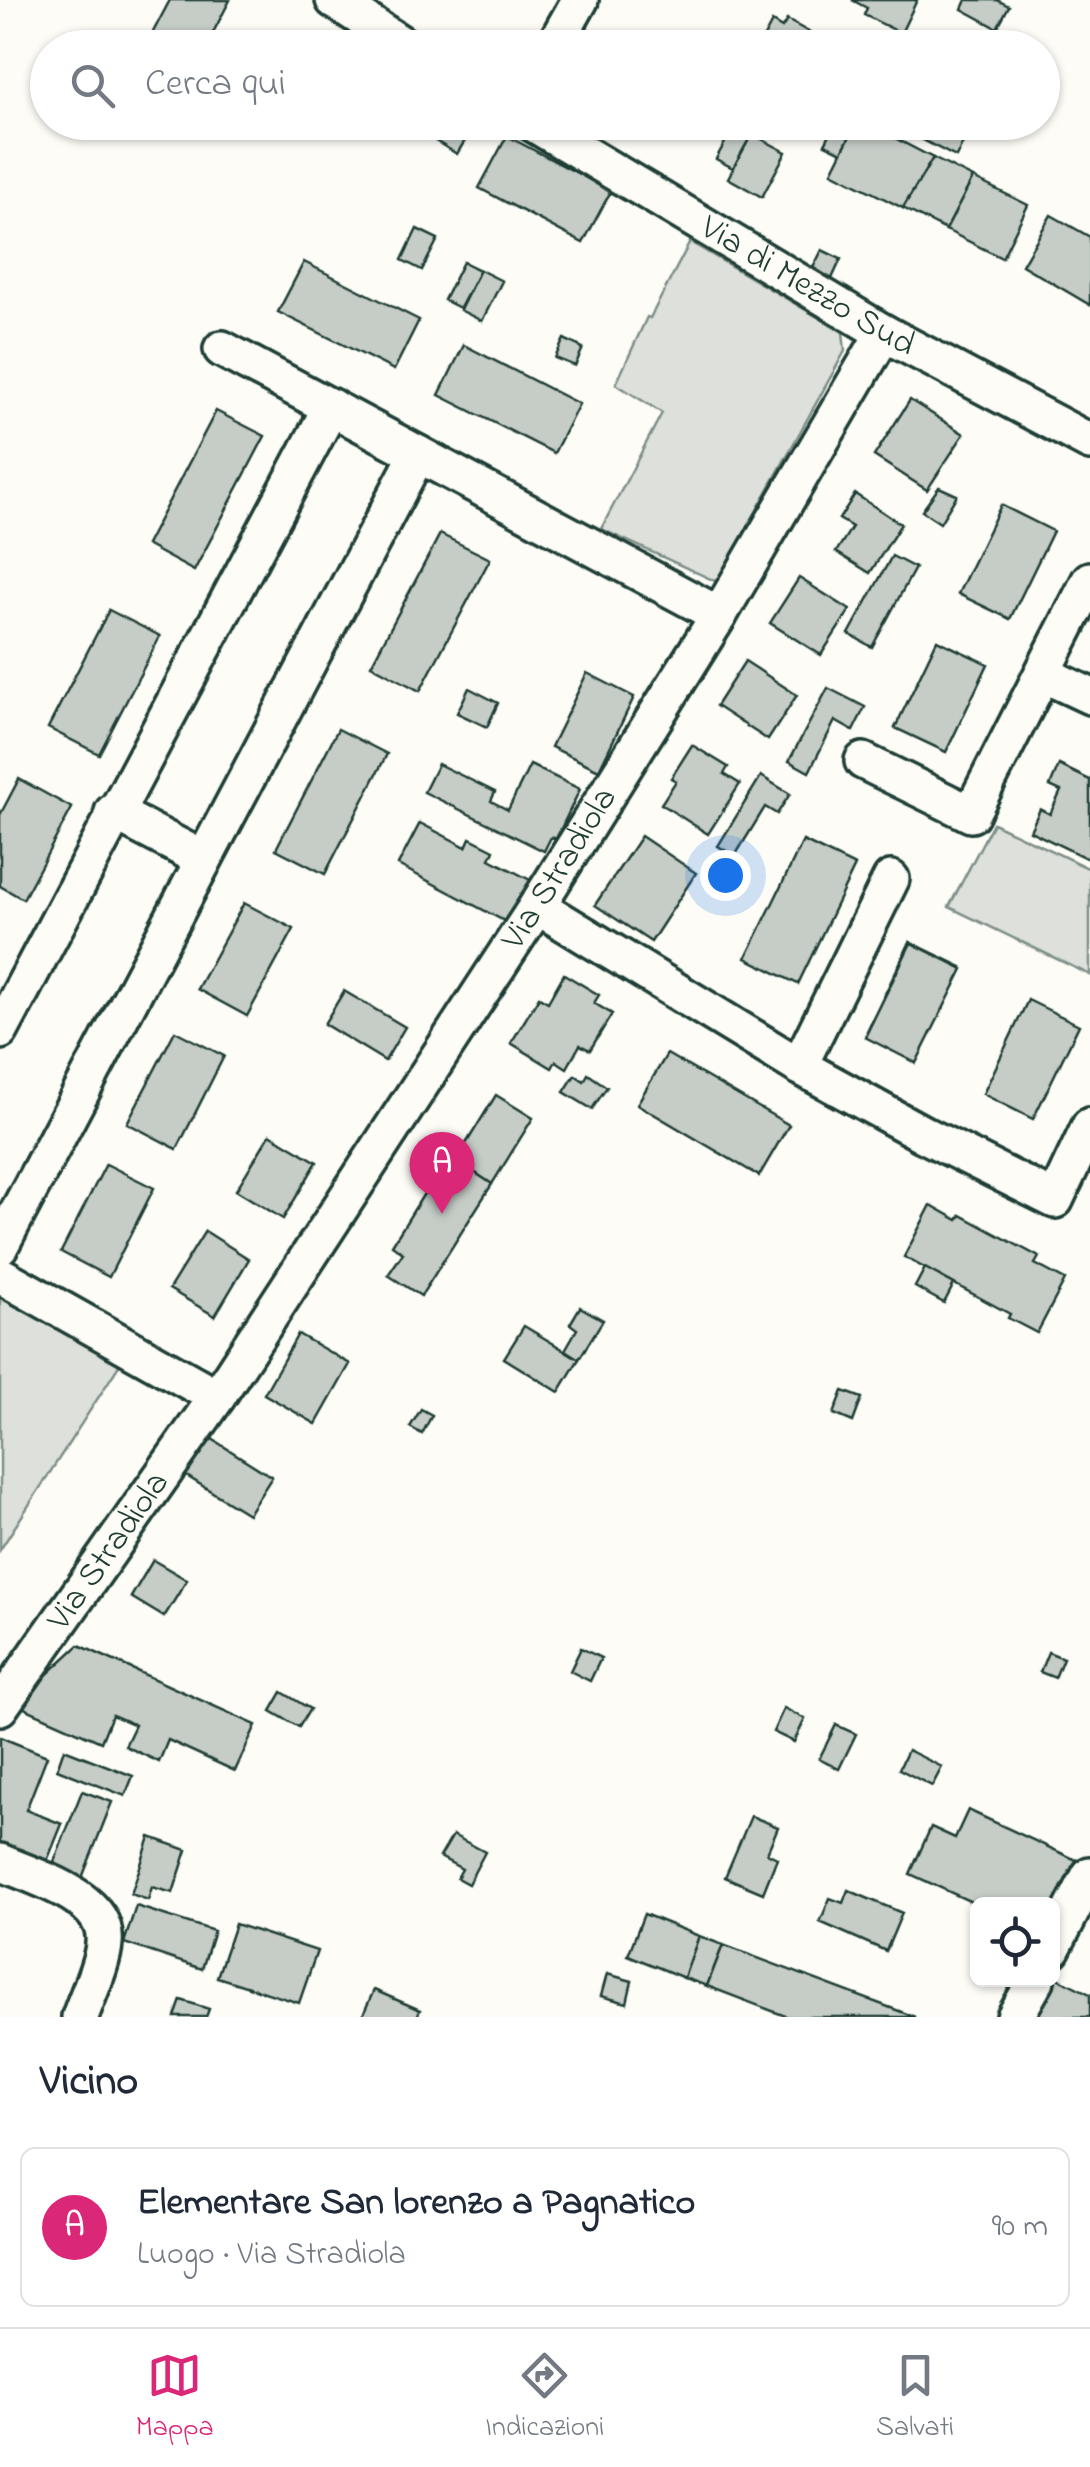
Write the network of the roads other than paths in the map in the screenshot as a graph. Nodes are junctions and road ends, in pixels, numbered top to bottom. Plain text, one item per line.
1 (334, 0) edge
2 (580, 0) edge
3 (380, 30) edge
4 (564, 30) edge
5 (561, 140) edge
6 (884, 333) junction
7 (222, 350) dead end
8 (331, 407) junction
9 (1090, 442) edge
10 (418, 454) junction
11 (1090, 580) edge
12 (719, 615) junction
13 (1043, 674) junction
14 (1090, 696) edge
15 (863, 761) dead end
16 (113, 812) junction
17 (204, 858) junction
18 (891, 879) dead end
19 (538, 906) junction
20 (0, 1030) edge
21 (799, 1066) junction
22 (1090, 1126) edge
23 (0, 1246) edge
24 (0, 1275) edge
25 (217, 1397) junction
26 (0, 1707) edge
27 (0, 1862) edge
28 (1090, 1875) edge
29 (1060, 1933) edge
30 (1032, 1987) edge
31 (80, 2017) edge
32 (1016, 2017) edge

1 - 3 street
2 - 4 street
5 - 6 street, Via di Mezzo Sud
6 - 9 street, Via di Mezzo Sud
6 - 12 street, Via Stradiola
7 - 8 street
8 - 10 street
8 - 16 street
10 - 12 street
10 - 17 street
11 - 13 street
12 - 19 street, Via Stradiola
13 - 14 street
13 - 15 street
16 - 17 street
16 - 20 street
17 - 23 street
18 - 21 street
19 - 21 street
19 - 25 street, Via Stradiola
21 - 22 street
24 - 25 street
25 - 26 street, Via Stradiola
27 - 31 street
28 - 29 street
30 - 32 street

